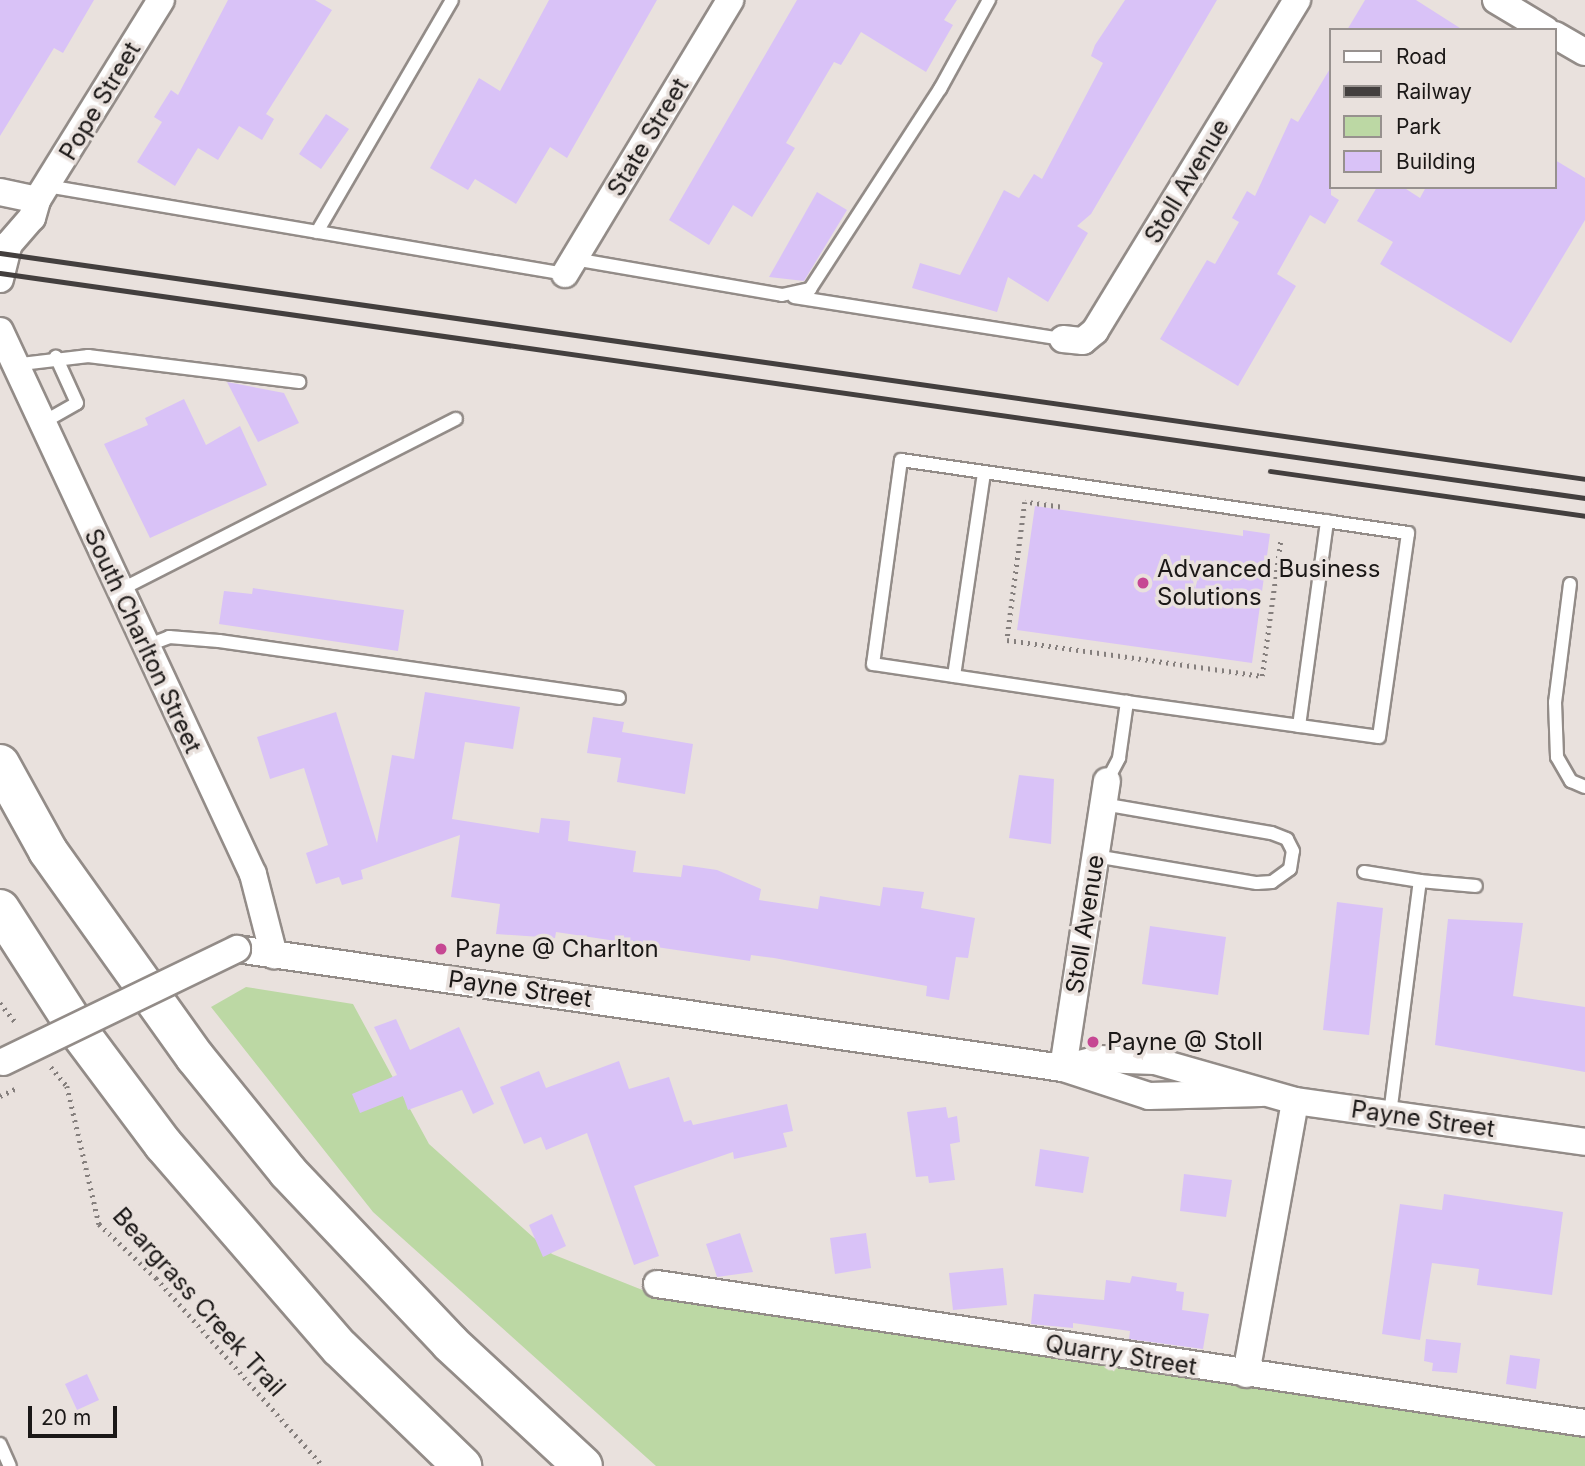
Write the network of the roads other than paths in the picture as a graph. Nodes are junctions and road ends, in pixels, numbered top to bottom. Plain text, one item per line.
1 (161, 0) edge
2 (452, 0) edge
3 (730, 0) edge
4 (989, 0) edge
5 (1297, 0) edge
6 (1496, 0) edge
7 (1543, 28) edge
8 (1557, 36) edge
9 (1585, 52) edge
10 (0, 191) edge
11 (42, 193) junction
12 (317, 232) junction
13 (570, 267) junction
14 (0, 279) edge
15 (782, 295) junction
16 (0, 331) edge
17 (1063, 339) joint
18 (56, 357) junction
19 (13, 365) junction
20 (299, 382) dead end
21 (456, 419) dead end
22 (41, 424) junction
23 (984, 472) junction
24 (1327, 521) junction
25 (1570, 584) dead end
26 (119, 590) junction
27 (146, 646) junction
28 (954, 676) junction
29 (619, 698) dead end
30 (1127, 702) junction
31 (1299, 726) junction
32 (0, 764) edge
33 (1585, 787) edge
34 (1105, 793) junction
35 (1095, 856) junction
36 (1364, 872) dead end
37 (1420, 881) junction
38 (1476, 886) dead end
39 (0, 909) edge
40 (274, 955) junction
41 (1, 1062) edge
42 (1063, 1068) junction
43 (1261, 1093) junction
44 (1295, 1101) junction
45 (1390, 1114) junction
46 (1585, 1142) edge
47 (657, 1284) dead end
48 (1246, 1374) junction
49 (1585, 1423) edge
50 (0, 1444) edge
51 (10, 1466) edge
52 (462, 1466) edge
53 (583, 1466) edge

1 - 11 street, Pope Street
2 - 12 lane
3 - 13 street, State Street
4 - 15 lane
5 - 17 street, Stoll Avenue
6 - 7 street
8 - 9 street
10 - 11 street
11 - 12 lane
11 - 14 street
12 - 13 lane
13 - 15 lane
15 - 17 lane
16 - 19 street, South Charlton Street
18 - 19 lane
18 - 20 lane
18 - 22 lane
19 - 22 street, South Charlton Street
21 - 26 lane
22 - 26 street, South Charlton Street
23 - 24 lane
23 - 28 lane
23 - 28 lane
24 - 31 lane
24 - 31 lane
25 - 33 lane
26 - 27 street, South Charlton Street
27 - 29 lane
27 - 40 street, South Charlton Street
28 - 30 lane
30 - 31 lane
30 - 34 lane
32 - 53 highway
34 - 35 street, Stoll Avenue
34 - 35 lane
35 - 42 street, Stoll Avenue
36 - 37 lane
37 - 38 lane
37 - 45 lane
39 - 52 highway
40 - 41 street, Payne Street, bridge
40 - 42 street, Payne Street
42 - 43 street, Payne Street
42 - 43 street, Payne Street
43 - 44 street, Payne Street
44 - 45 street, Payne Street
44 - 48 street
45 - 46 street, Payne Street
47 - 48 street, Quarry Street
48 - 49 street, Quarry Street
50 - 51 lane

